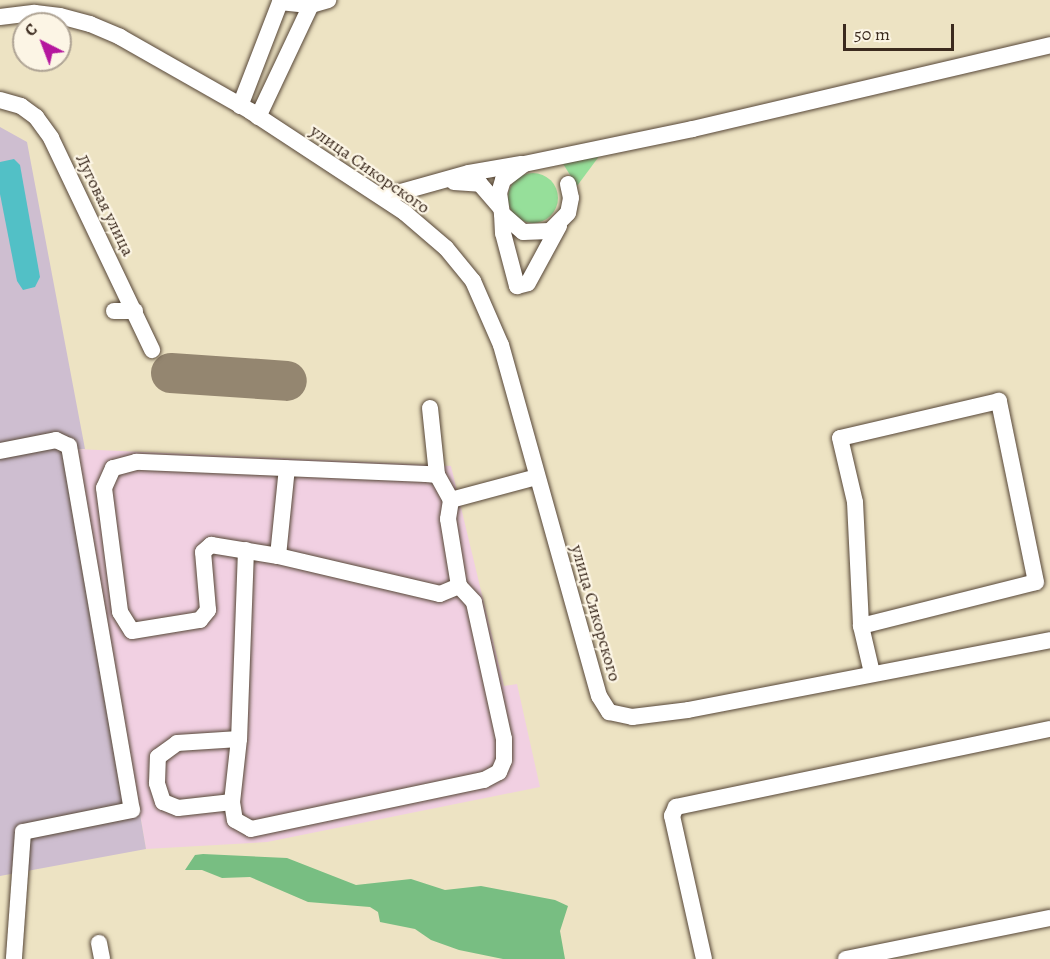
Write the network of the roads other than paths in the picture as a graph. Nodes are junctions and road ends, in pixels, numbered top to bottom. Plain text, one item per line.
1 (328, 0) edge
2 (280, 1) edge
3 (311, 4) junction
4 (0, 17) edge
5 (1050, 45) edge
6 (0, 100) edge
7 (240, 106) junction
8 (258, 117) junction
9 (524, 164) junction
10 (444, 182) junction
11 (568, 184) dead end
12 (383, 197) junction
13 (501, 210) junction
14 (561, 223) junction
15 (114, 311) dead end
16 (135, 311) junction
17 (152, 350) dead end
18 (430, 408) dead end
19 (0, 451) edge
20 (287, 468) junction
21 (437, 475) junction
22 (537, 477) junction
23 (451, 500) junction
24 (246, 550) junction
25 (278, 556) junction
26 (459, 586) junction
27 (861, 626) junction
28 (1050, 640) edge
29 (872, 673) junction
30 (1050, 729) edge
31 (239, 740) junction
32 (232, 802) junction
33 (1050, 918) edge
34 (14, 959) edge
35 (704, 959) edge
36 (846, 959) edge

1 - 3 street
2 - 3 street
2 - 7 street
3 - 8 street
4 - 7 street, улица Сикорского
5 - 9 street
6 - 16 street, Луговая улица
7 - 8 street, улица Сикорского
8 - 12 street, улица Сикорского
9 - 10 street
9 - 13 street
10 - 12 street
10 - 13 street
11 - 14 street
12 - 22 street, улица Сикорского
13 - 14 street
13 - 14 street
15 - 16 street
16 - 17 street, Луговая улица
18 - 21 street
19 - 34 street
20 - 21 street
20 - 24 street
20 - 25 street
21 - 23 street
22 - 23 street
22 - 29 street, улица Сикорского
23 - 26 street
24 - 25 street
24 - 31 street
25 - 26 street
26 - 32 street
27 - 27 street
27 - 29 street
28 - 29 street
30 - 35 street
31 - 32 street
31 - 32 street
33 - 36 street

